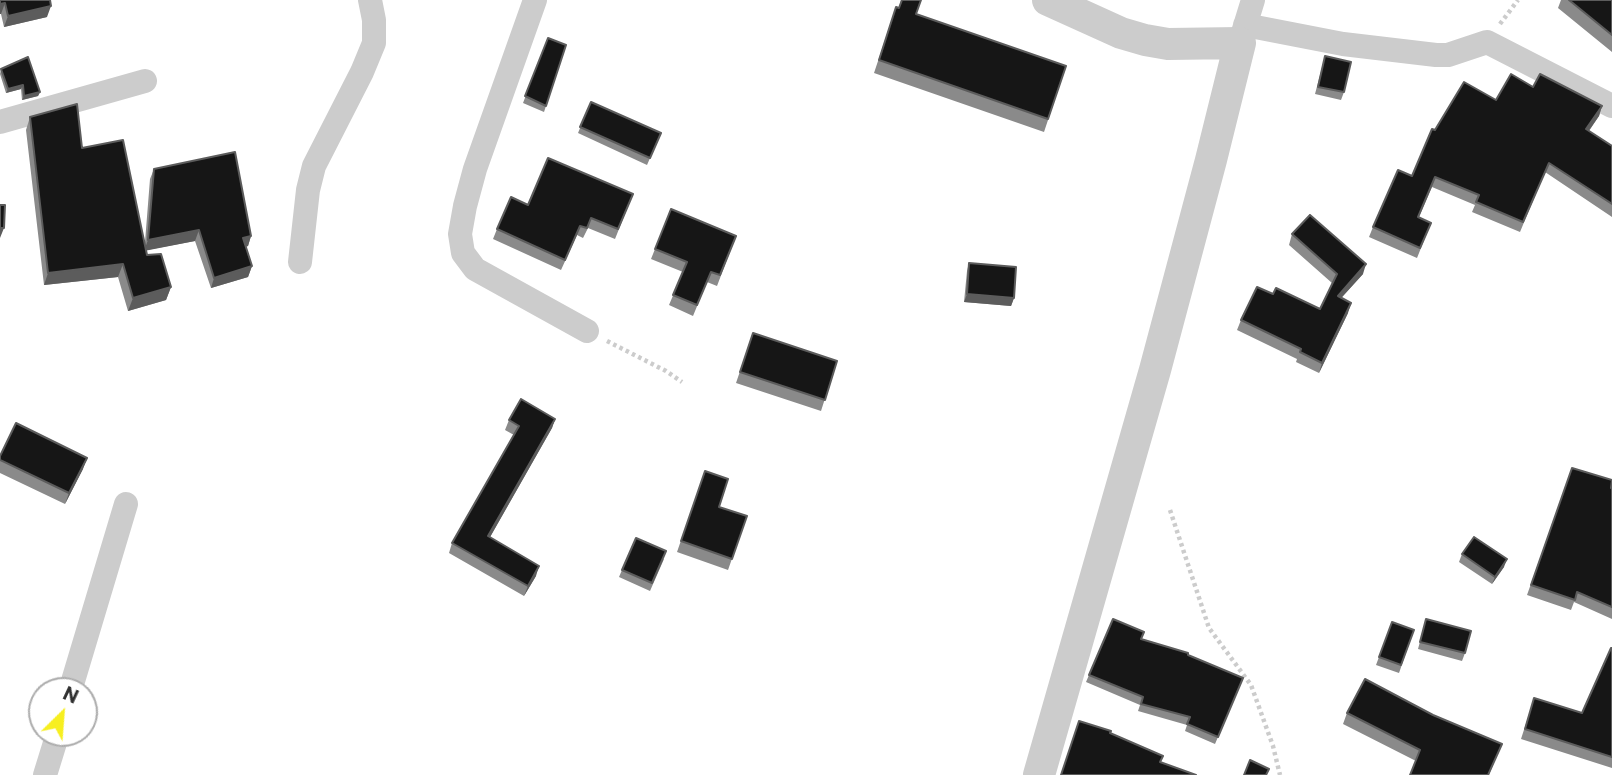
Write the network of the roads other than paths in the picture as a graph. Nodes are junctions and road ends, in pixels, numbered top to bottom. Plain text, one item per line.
1 (370, 0) edge
2 (535, 0) edge
3 (1048, 0) edge
4 (1253, 0) edge
5 (1242, 34) junction
6 (145, 81) dead end
7 (1612, 106) edge
8 (0, 122) edge
9 (300, 262) dead end
10 (587, 331) road end
11 (126, 504) dead end
12 (74, 677) edge
13 (54, 747) edge
14 (45, 775) edge
15 (1039, 775) edge

1 - 9 street
2 - 10 street
3 - 5 street
4 - 5 street
5 - 7 street
5 - 15 street
6 - 8 street
11 - 12 street
13 - 14 street

